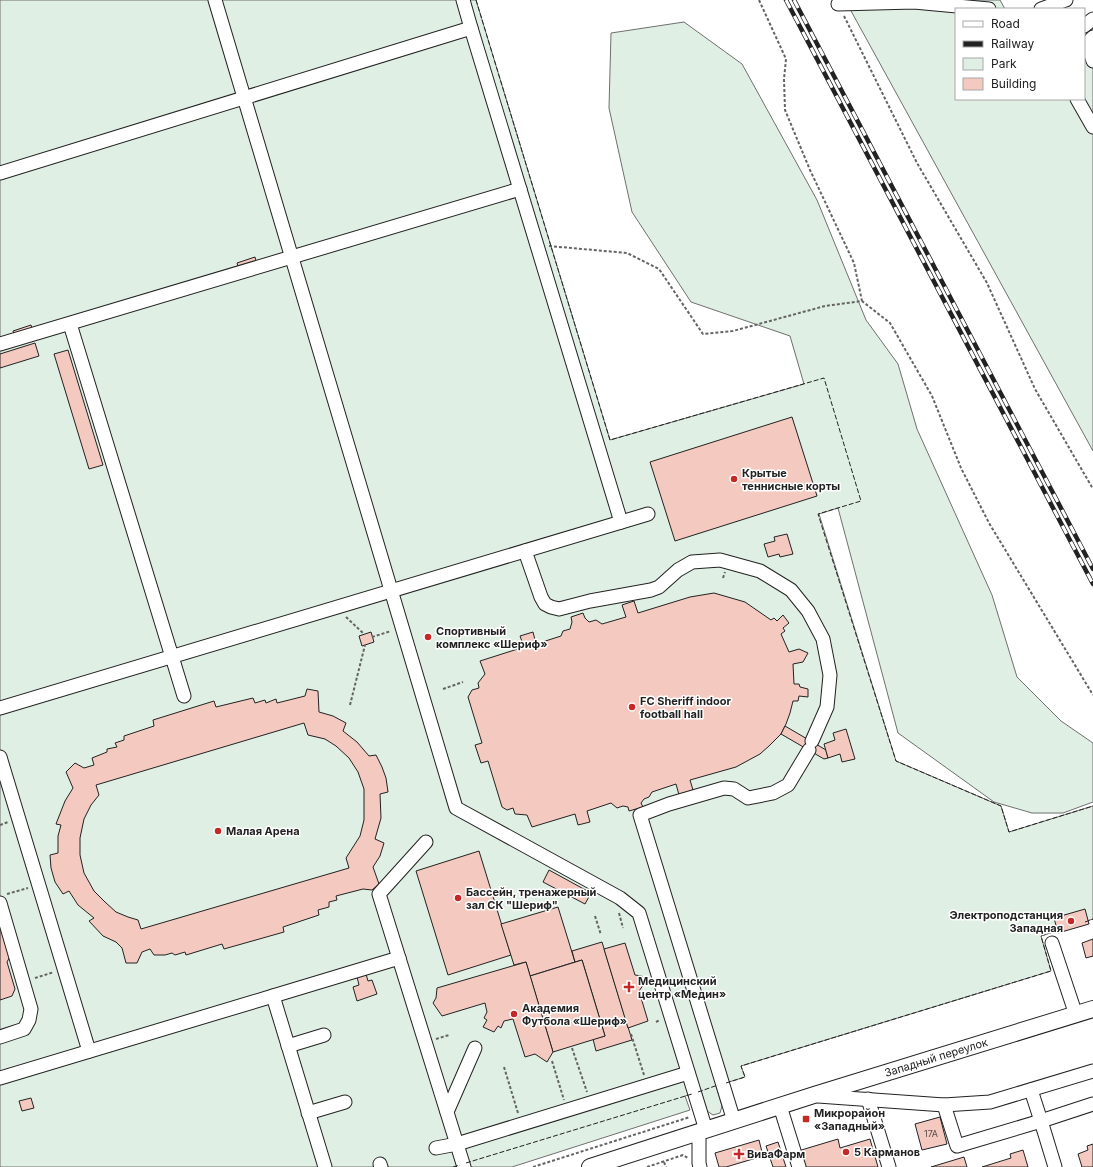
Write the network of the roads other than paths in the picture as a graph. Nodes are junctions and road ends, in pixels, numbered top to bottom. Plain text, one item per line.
1 (215, 0) edge
2 (463, 0) edge
3 (1066, 0) edge
4 (838, 4) road end
5 (978, 8) edge
6 (1044, 8) edge
7 (1093, 19) edge
8 (1085, 25) edge
9 (471, 28) junction
10 (1093, 37) edge
11 (1093, 60) edge
12 (244, 97) junction
13 (1079, 100) edge
14 (1093, 127) edge
15 (0, 173) edge
16 (520, 190) junction
17 (292, 258) junction
18 (70, 324) junction
19 (0, 344) edge
20 (648, 514) dead end
21 (621, 522) junction
22 (526, 550) junction
23 (391, 591) junction
24 (172, 656) junction
25 (184, 696) dead end
26 (0, 708) edge
27 (0, 757) edge
28 (426, 842) dead end
29 (3, 899) edge
30 (1052, 943) dead end
31 (399, 958) junction
32 (272, 996) junction
33 (1093, 1009) edge
34 (1076, 1015) junction
35 (324, 1035) dead end
36 (0, 1037) edge
37 (288, 1046) junction
38 (475, 1048) dead end
39 (89, 1051) junction
40 (1093, 1071) edge
41 (688, 1072) junction
42 (0, 1078) edge
43 (1031, 1090) junction
44 (814, 1095) junction
45 (868, 1099) junction
46 (344, 1102) dead end
47 (944, 1104) junction
48 (1093, 1104) edge
49 (780, 1106) junction
50 (447, 1112) junction
51 (308, 1113) junction
52 (734, 1121) junction
53 (1041, 1121) junction
54 (702, 1131) junction
55 (457, 1144) junction
56 (436, 1148) dead end
57 (699, 1165) edge
58 (325, 1167) edge
59 (464, 1167) edge
60 (590, 1167) edge
61 (799, 1167) edge
62 (889, 1167) edge
63 (1055, 1167) edge

1 - 12 street
2 - 9 street
3 - 6 street
4 - 5 street
7 - 8 street
9 - 12 street
9 - 16 street
10 - 11 street
12 - 15 street
12 - 17 street
13 - 14 street
16 - 17 street
16 - 21 street
17 - 18 street
17 - 23 street
18 - 19 street
18 - 24 street
20 - 21 street
21 - 22 street
22 - 23 street
22 - 52 street
23 - 24 street
23 - 41 street
24 - 25 street
24 - 26 street
27 - 39 street
28 - 31 street
29 - 36 street
30 - 34 street
31 - 32 street
31 - 50 street
32 - 37 street
32 - 39 street
33 - 34 main road, Западный переулок
34 - 44 main road, Западный переулок
35 - 37 street
37 - 51 street
38 - 50 street
39 - 42 street
40 - 43 street
41 - 54 street
41 - 55 street
43 - 47 street
43 - 53 street
44 - 45 street
44 - 49 main road, Западный переулок
45 - 47 street
45 - 62 street
46 - 51 street
47 - 53 street
48 - 53 street
49 - 52 main road, Западный переулок
49 - 61 street
50 - 55 street
51 - 58 street
52 - 54 main road, Западный переулок
53 - 63 street
54 - 57 street
54 - 60 main road, Западный переулок
55 - 56 street
55 - 59 street

